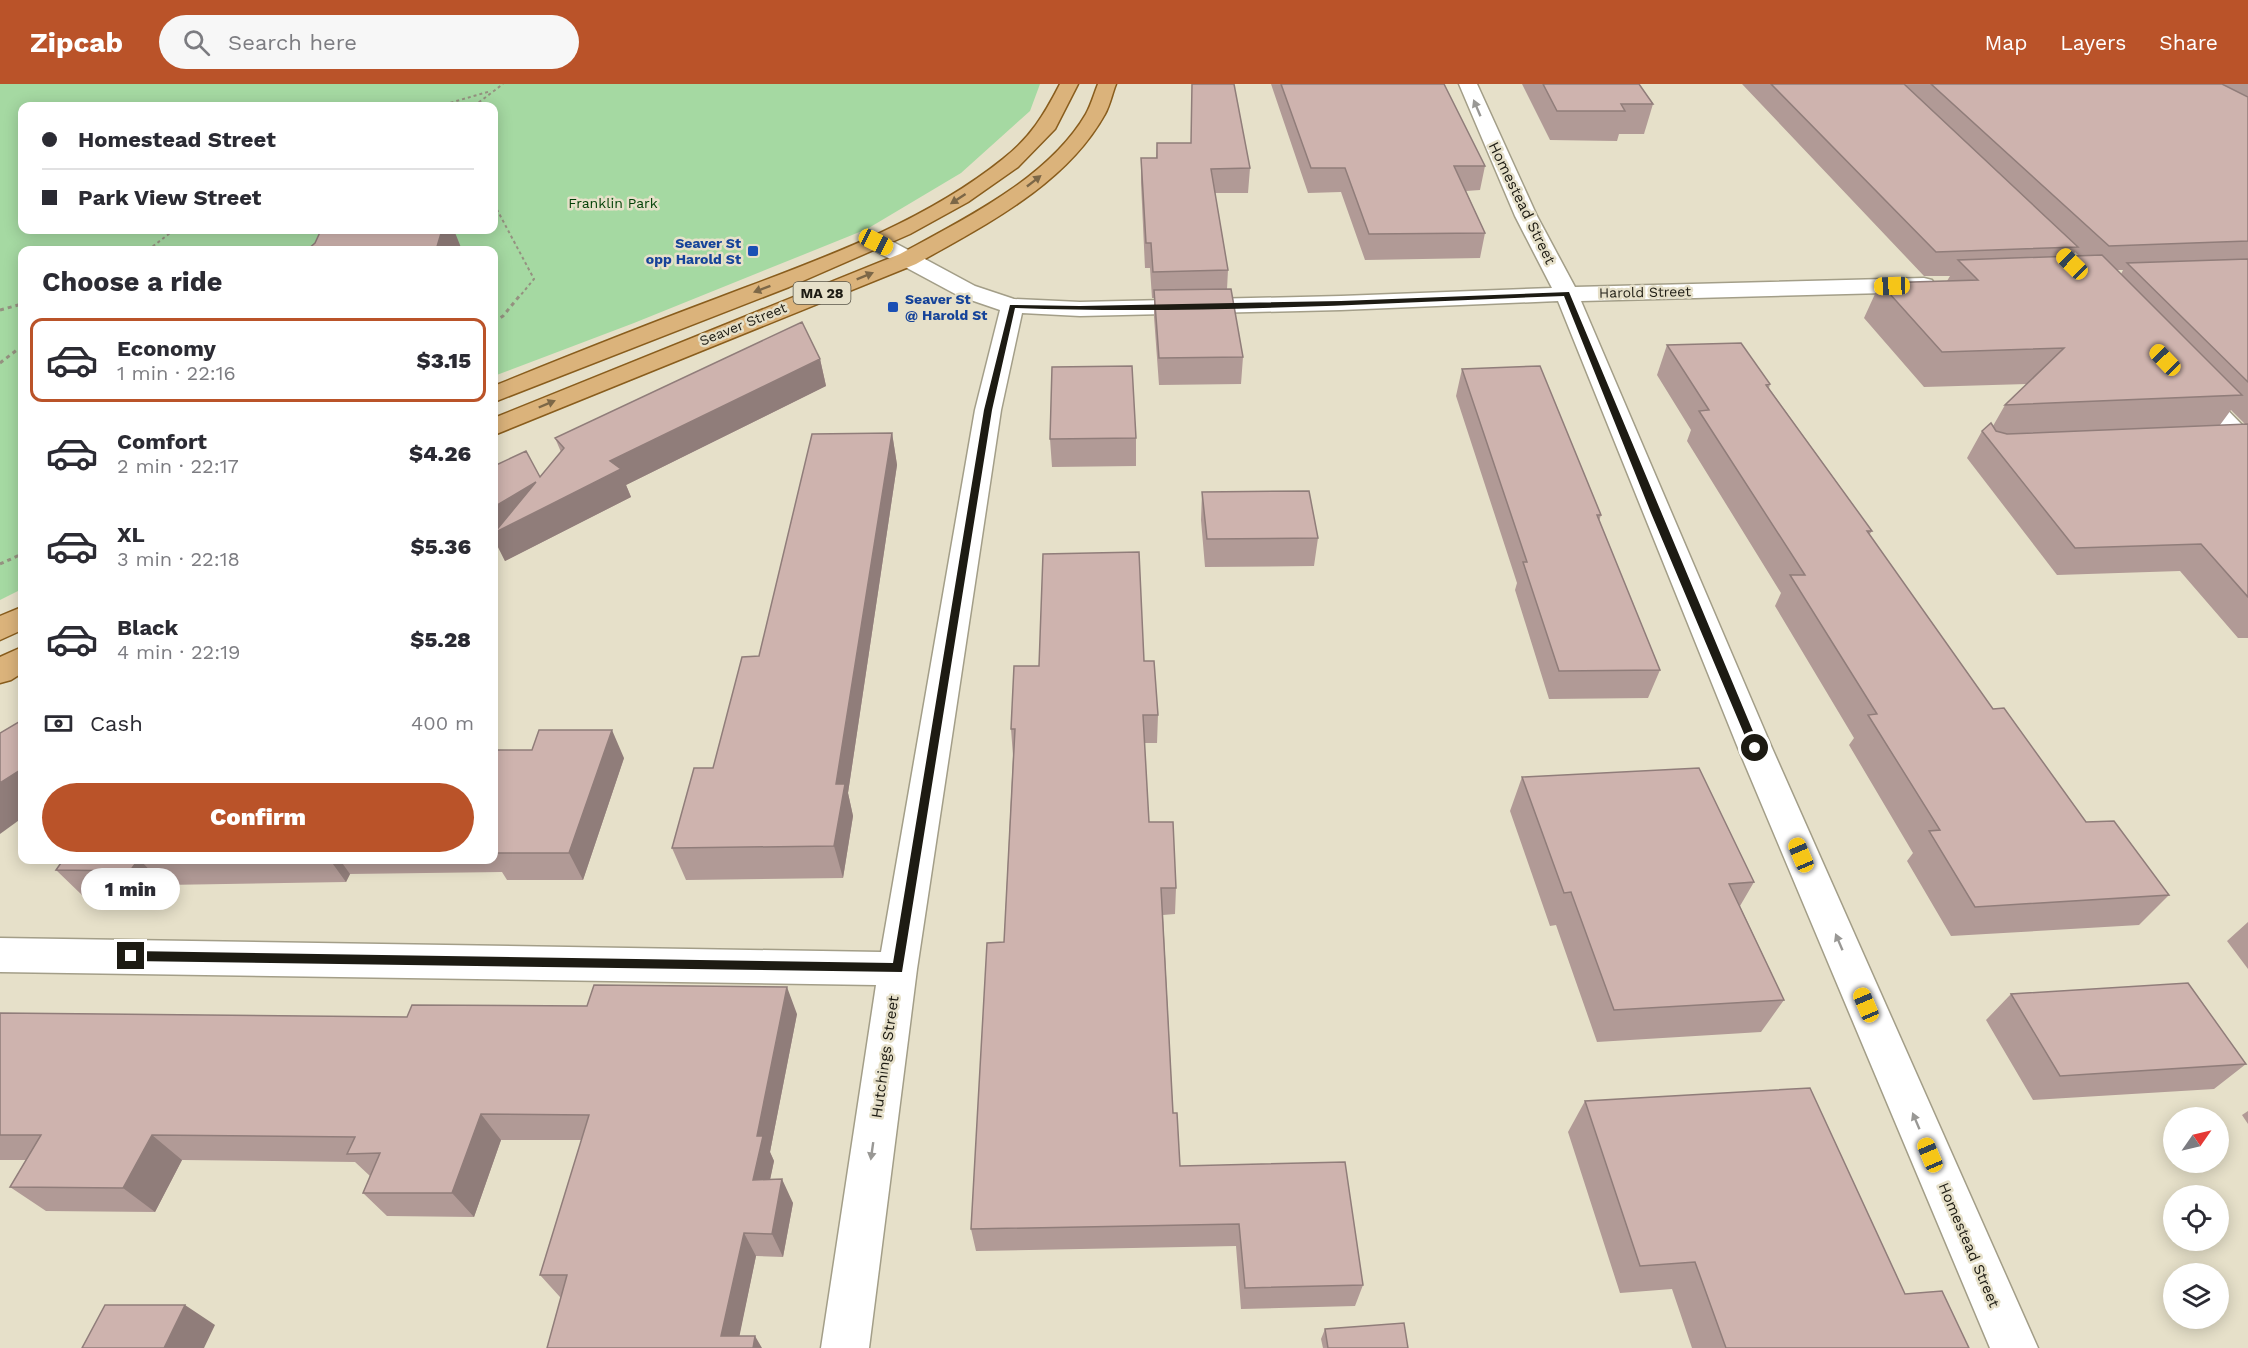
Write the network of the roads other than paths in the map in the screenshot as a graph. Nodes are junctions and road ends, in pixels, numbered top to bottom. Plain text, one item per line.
1 (1069, 84) edge
2 (1107, 84) edge
3 (1468, 84) edge
4 (876, 242) junction
5 (908, 259) junction
6 (1948, 284) edge
7 (1567, 294) junction
8 (1012, 306) junction
9 (2177, 372) edge
10 (498, 393) edge
11 (498, 425) edge
12 (2208, 442) edge
13 (2245, 443) edge
14 (18, 619) edge
15 (0, 629) edge
16 (18, 661) edge
17 (0, 672) edge
18 (0, 955) edge
19 (898, 969) junction
20 (845, 1348) edge
21 (2014, 1348) edge

1 -> 4 main road, Seaver Street / MA 28
5 -> 2 main road, Seaver Street / MA 28
7 -> 3 street, Homestead Street
4 - 5 street, Harold Street
4 -> 10 main road, Seaver Street / MA 28
5 - 8 street, Harold Street
11 -> 5 main road, Seaver Street / MA 28
6 - 7 street, Harold Street
7 - 8 street, Harold Street
21 -> 7 street, Homestead Street
8 - 19 street, Hutchings Street
9 - 13 street
12 - 13 street
14 - 15 main road
16 - 17 main road
18 - 19 street
19 -> 20 street, Hutchings Street

